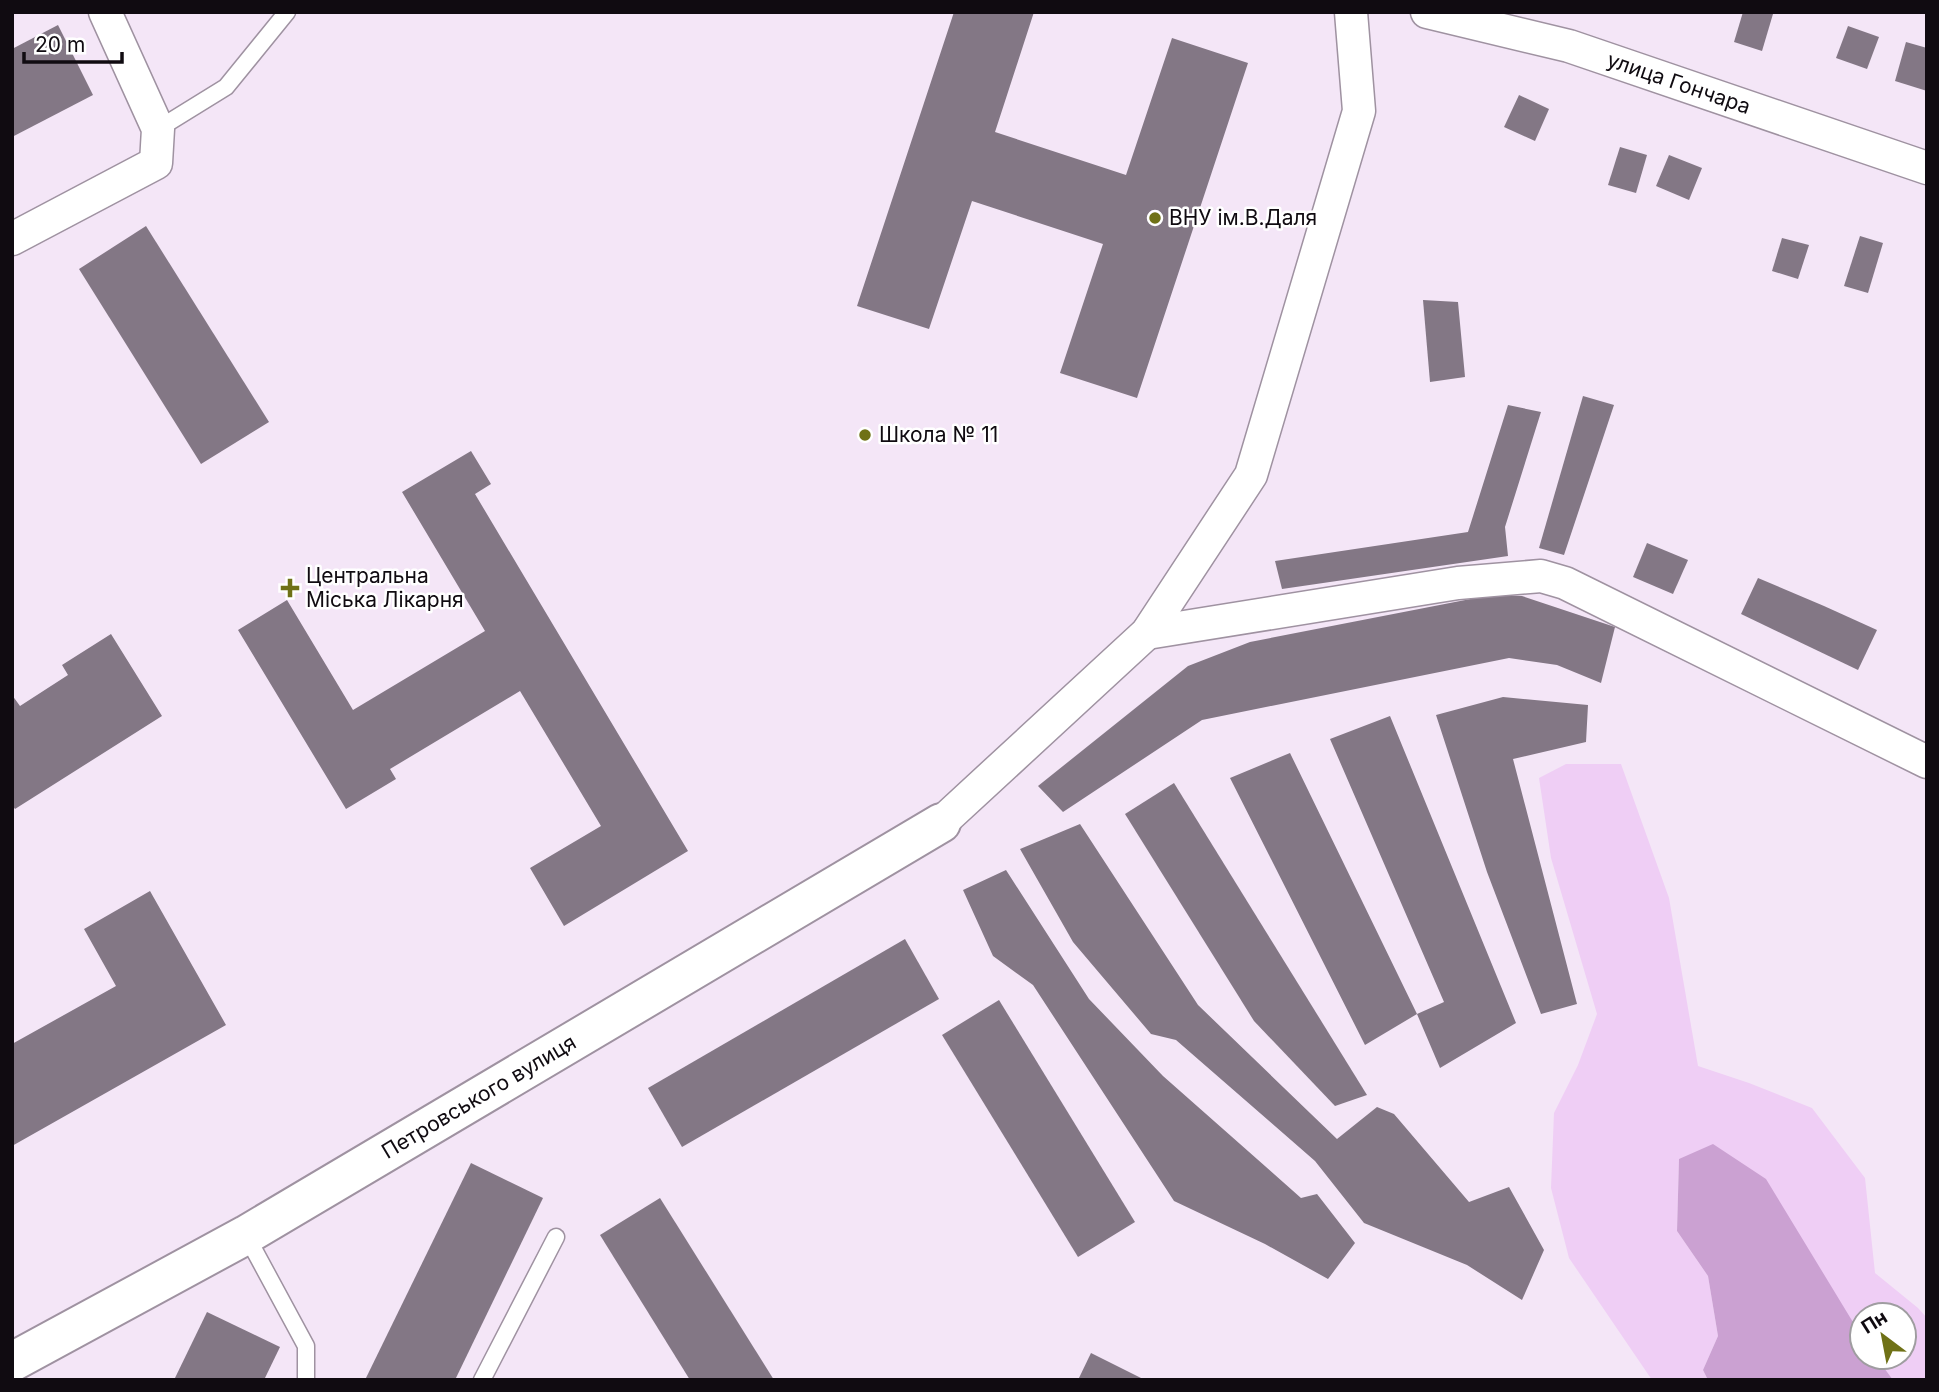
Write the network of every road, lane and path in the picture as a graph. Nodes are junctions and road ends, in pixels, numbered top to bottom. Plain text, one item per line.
1 (105, 12) edge
2 (287, 12) edge
3 (1351, 12) edge
4 (1427, 12) edge
5 (158, 129) junction
6 (1927, 169) edge
7 (12, 239) edge
8 (1147, 634) junction
9 (1927, 762) edge
10 (941, 822) joint
11 (246, 1235) junction
12 (556, 1237) dead end
13 (12, 1362) edge
14 (306, 1380) edge
15 (482, 1380) edge

1 - 5 street
2 - 5 lane
3 - 8 street
4 - 6 street, улица Гончара
5 - 7 street
8 - 9 street
8 - 10 street
10 - 11 street, Петровського вулиця
11 - 13 street, Петровського вулиця
11 - 14 lane
12 - 15 lane

